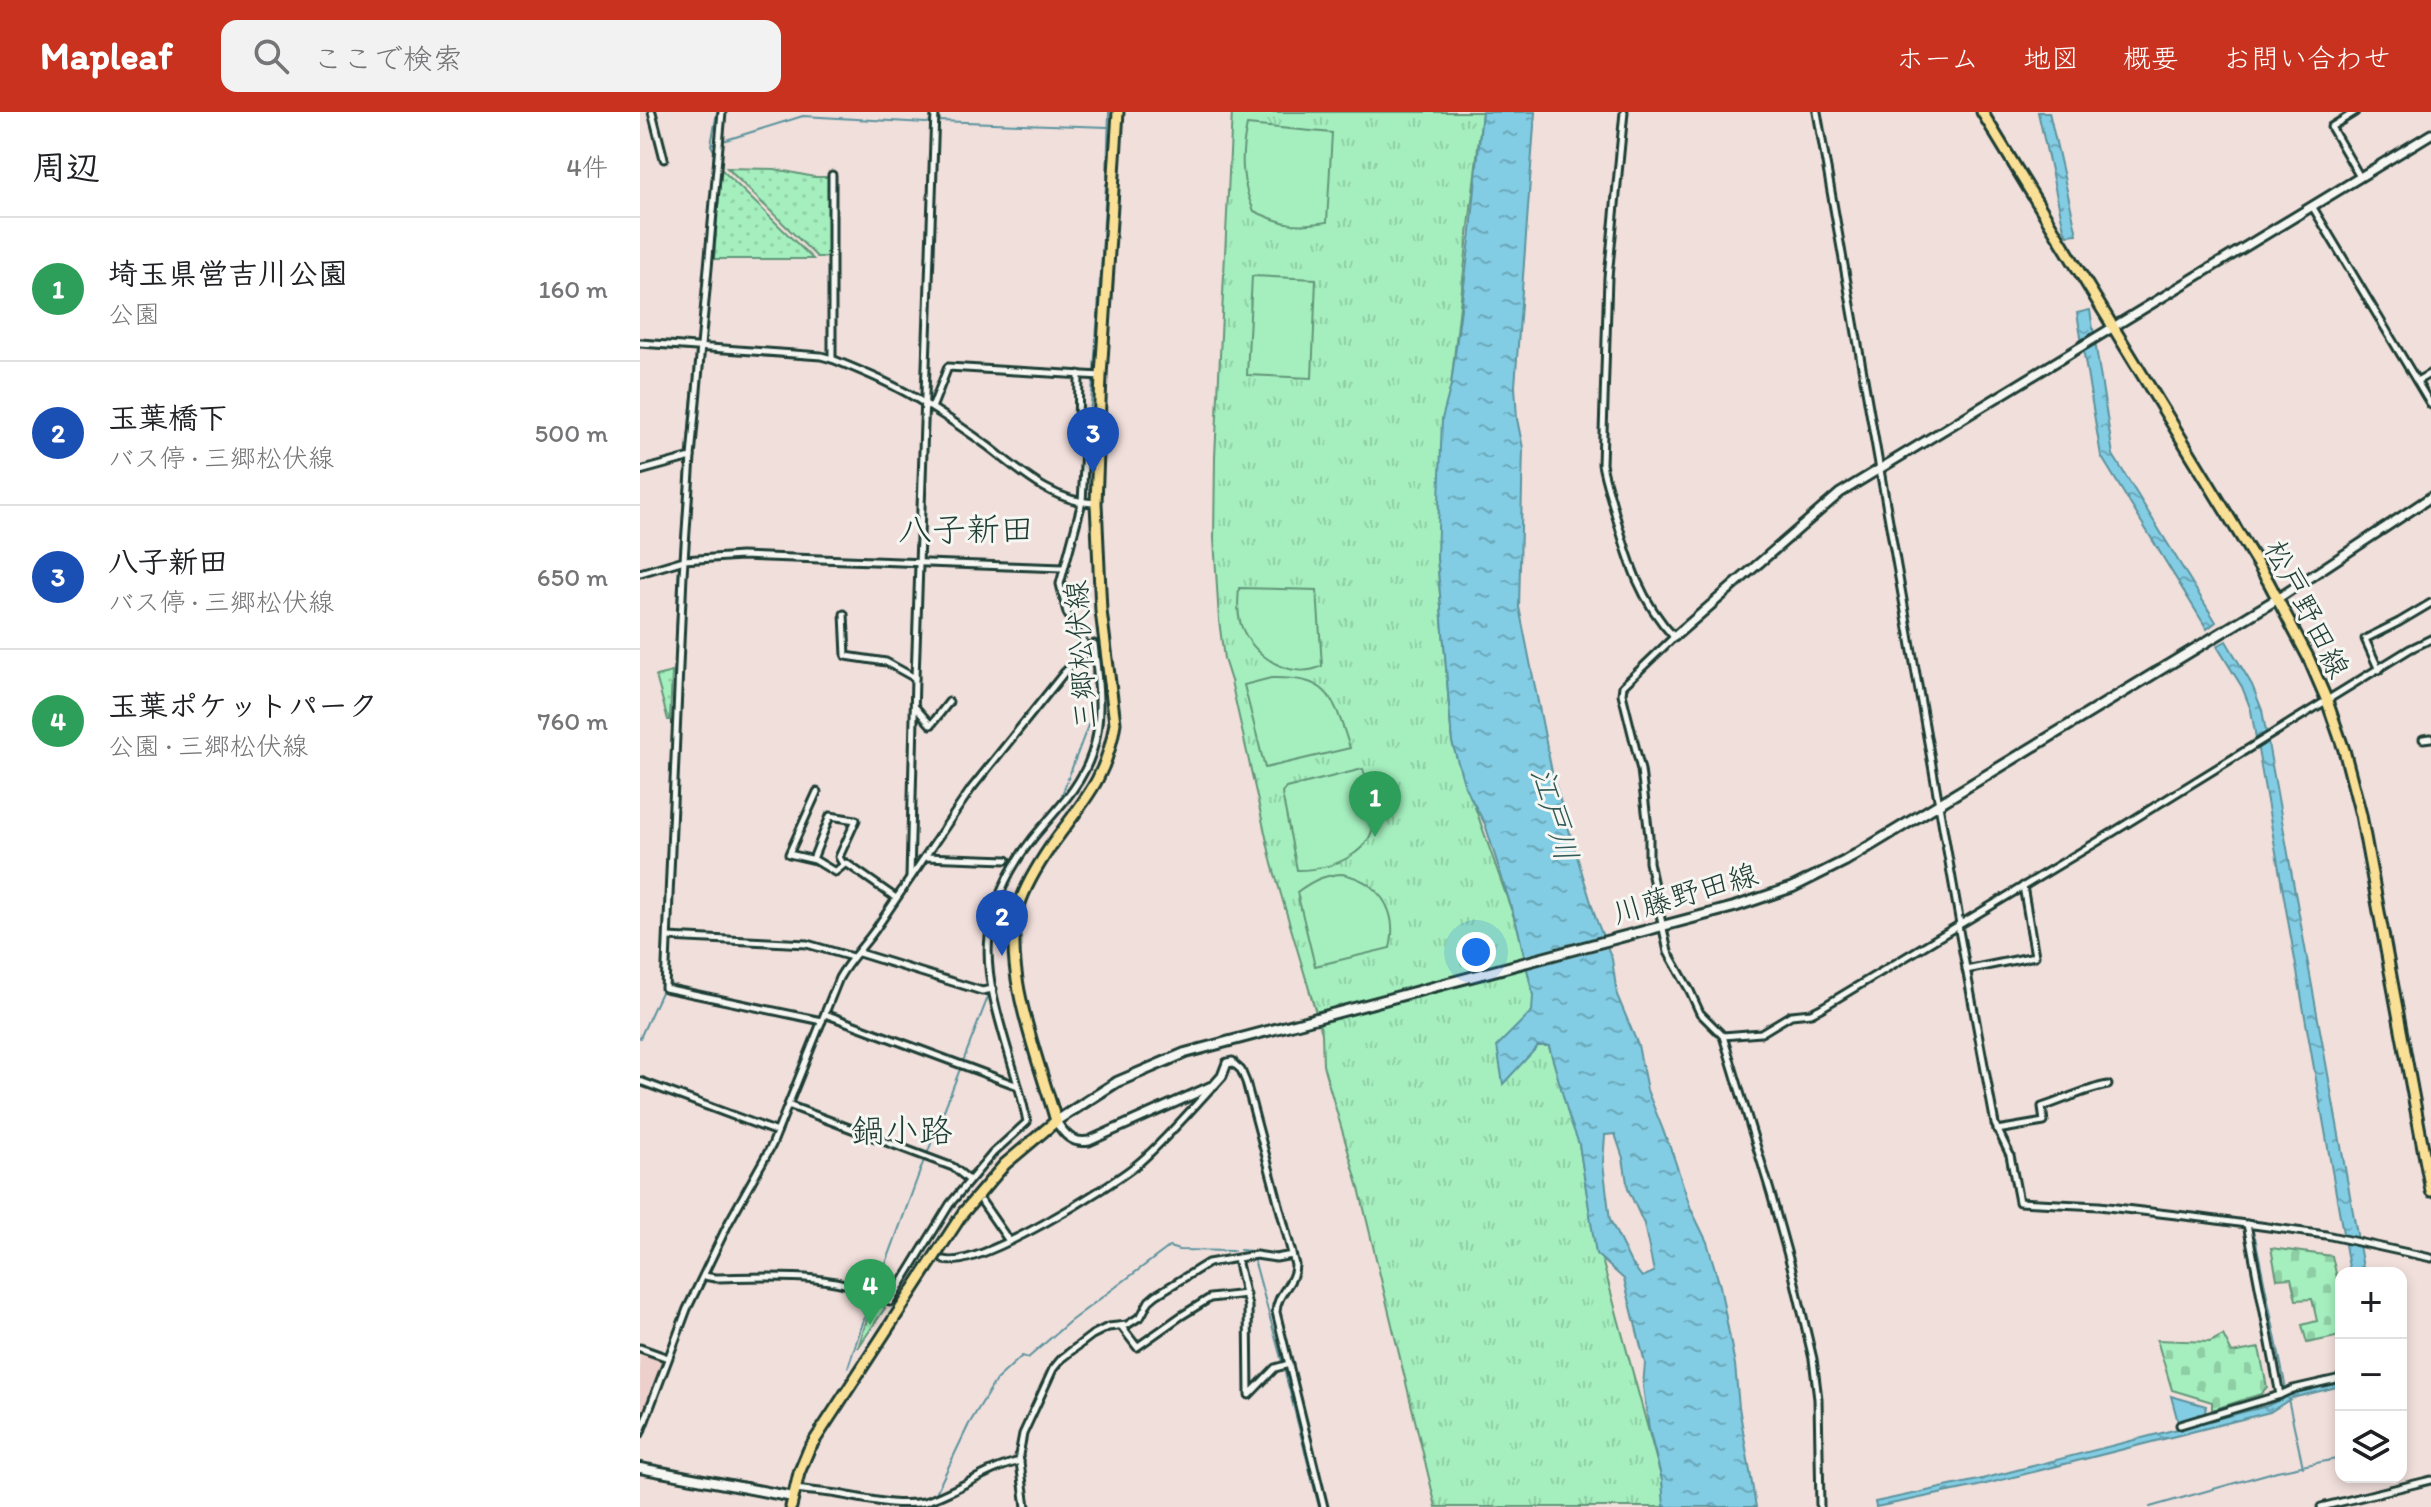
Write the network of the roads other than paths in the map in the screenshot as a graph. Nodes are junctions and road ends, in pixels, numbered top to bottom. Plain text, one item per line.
1 (652, 112) edge
2 (722, 112) edge
3 (935, 112) edge
4 (1118, 112) edge
5 (1624, 112) edge
6 (1817, 112) edge
7 (1982, 112) edge
8 (2355, 112) edge
9 (2431, 134) edge
10 (664, 159) dead end
11 (832, 175) dead end
12 (2361, 178) junction
13 (2312, 206) junction
14 (2114, 326) junction
15 (640, 343) edge
16 (701, 349) junction
17 (832, 359) junction
18 (2431, 373) edge
19 (1079, 374) junction
20 (1101, 376) junction
21 (2417, 381) junction
22 (925, 403) junction
23 (2431, 405) edge
24 (932, 408) junction
25 (691, 457) junction
26 (1879, 468) junction
27 (640, 471) edge
28 (2431, 497) edge
29 (1082, 502) junction
30 (1096, 503) junction
31 (684, 560) junction
32 (919, 563) junction
33 (1063, 568) junction
34 (640, 573) edge
35 (2277, 599) junction
36 (2431, 603) edge
37 (844, 614) dead end
38 (1674, 637) junction
39 (2431, 639) edge
40 (1106, 643) junction
41 (1094, 644) junction
42 (1086, 646) junction
43 (2379, 670) junction
44 (915, 678) junction
45 (2327, 701) junction
46 (949, 702) dead end
47 (914, 707) junction
48 (2431, 738) edge
49 (2423, 739) dead end
50 (817, 792) dead end
51 (1938, 805) junction
52 (925, 857) junction
53 (813, 859) junction
54 (1007, 860) dead end
55 (843, 864) junction
56 (910, 878) junction
57 (2023, 886) junction
58 (896, 898) junction
59 (1959, 925) junction
60 (1659, 927) junction
61 (668, 937) junction
62 (859, 953) junction
63 (852, 957) junction
64 (1966, 970) junction
65 (993, 989) junction
66 (825, 1014) junction
67 (822, 1021) junction
68 (1723, 1036) junction
69 (1232, 1062) joint
70 (640, 1081) edge
71 (1214, 1085) junction
72 (2108, 1085) dead end
73 (1018, 1086) junction
74 (788, 1105) junction
75 (1056, 1121) junction
76 (1997, 1130) junction
77 (777, 1132) junction
78 (968, 1181) junction
79 (971, 1189) dead end
80 (2431, 1191) edge
81 (982, 1202) dead end
82 (2247, 1224) junction
83 (1009, 1241) junction
84 (1292, 1255) junction
85 (2431, 1258) edge
86 (1237, 1259) junction
87 (944, 1260) dead end
88 (704, 1276) junction
89 (1246, 1294) junction
90 (1120, 1326) junction
91 (640, 1348) edge
92 (668, 1358) junction
93 (1289, 1364) junction
94 (2335, 1379) edge
95 (2280, 1395) junction
96 (2180, 1425) dead end
97 (640, 1434) edge
98 (1020, 1461) junction
99 (640, 1468) edge
100 (2431, 1480) edge
101 (793, 1498) edge
102 (895, 1506) edge
103 (1026, 1507) edge
104 (1324, 1507) edge
105 (1820, 1507) edge
106 (2321, 1507) edge

1 - 10 street
2 - 16 street
3 - 22 street
4 - 20 main road, 三郷松伏線
5 - 38 street
6 - 26 street
7 - 14 main road, 松戸野田線
8 - 12 street
9 - 12 street
11 - 17 street
12 - 13 street
13 - 14 street
13 - 21 street
14 - 26 street
14 - 35 main road, 松戸野田線
15 - 16 street
16 - 17 street
16 - 25 street
17 - 22 street
18 - 21 street
19 - 20 street
19 - 24 street
19 - 29 street
20 - 30 main road, 三郷松伏線
21 - 23 street
22 - 24 street
22 - 32 street
24 - 29 street
25 - 27 street
25 - 31 street
26 - 38 street
26 - 51 street
28 - 35 street
29 - 30 street
29 - 33 street
30 - 40 main road, 三郷松伏線
31 - 32 street
31 - 34 street
31 - 61 street
32 - 33 street
32 - 44 street
33 - 42 street
35 - 45 main road, 松戸野田線
35 - 51 main road, 川藤野田線
36 - 43 street
37 - 44 street
38 - 60 street
39 - 43 street
40 - 41 street
40 - 75 main road, 三郷松伏線
41 - 42 street
41 - 65 street
42 - 52 street
43 - 45 street
44 - 47 street
45 - 57 street
45 - 80 main road, 松戸野田線
46 - 47 street
47 - 56 street
48 - 49 street
50 - 53 street
51 - 59 street
51 - 60 main road, 川藤野田線
52 - 54 street
52 - 56 street
53 - 55 street
53 - 55 street
55 - 58 street
56 - 58 street
57 - 59 street
57 - 64 street
58 - 62 street
59 - 64 street
59 - 68 street
60 - 68 street
60 - 75 main road, 川藤野田線
61 - 63 street
61 - 67 street
62 - 63 street
62 - 65 street
63 - 66 street
64 - 76 street
65 - 73 street
66 - 67 street
66 - 73 street
67 - 74 street
68 - 105 street
69 - 71 street
69 - 84 street
70 - 77 street
71 - 75 street
71 - 83 street
72 - 76 street
73 - 78 street
74 - 77 street
74 - 78 street
75 - 101 main road
76 - 82 street
77 - 88 street
78 - 79 street
78 - 88 street
81 - 83 street
82 - 85 street
82 - 95 street
83 - 87 street
84 - 86 street
84 - 93 street
86 - 89 street
86 - 90 street
88 - 92 street
89 - 90 street
89 - 93 street
90 - 98 street
91 - 92 street
92 - 97 street
93 - 104 street
94 - 95 street
95 - 96 street
98 - 102 street
98 - 103 street
99 - 101 main road
100 - 106 street
101 - 102 street

